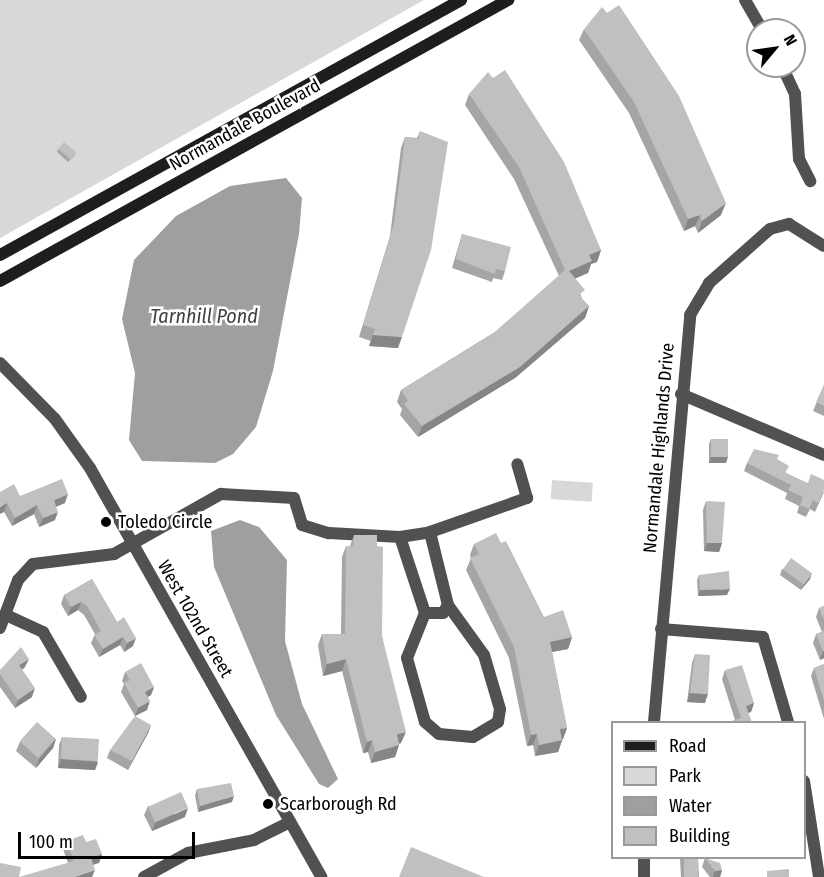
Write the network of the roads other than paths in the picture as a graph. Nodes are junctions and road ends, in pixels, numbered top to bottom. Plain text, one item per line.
1 (461, 0) edge
2 (508, 0) edge
3 (745, 0) edge
4 (755, 18) edge
5 (788, 78) edge
6 (810, 181) dead end
7 (824, 246) edge
8 (0, 255) edge
9 (0, 281) edge
10 (0, 363) edge
11 (681, 394) junction
12 (824, 455) edge
13 (517, 464) dead end
14 (430, 532) junction
15 (400, 537) junction
16 (132, 544) junction
17 (448, 605) junction
18 (425, 613) junction
19 (6, 615) junction
20 (0, 628) edge
21 (661, 629) junction
22 (81, 697) dead end
23 (654, 721) edge
24 (787, 721) edge
25 (806, 794) edge
26 (290, 822) junction
27 (644, 859) edge
28 (159, 873) edge
29 (144, 877) edge
30 (321, 877) edge
31 (644, 877) edge
32 (819, 877) edge

1 - 8 main road, Normandale Boulevard
2 - 9 main road, Normandale Boulevard
3 - 4 street
5 - 6 street
7 - 11 street, Normandale Highlands Drive
10 - 16 street, West 102nd Street
11 - 12 street
11 - 21 street, Normandale Highlands Drive
13 - 14 street
14 - 15 street
14 - 17 street
15 - 16 street
15 - 18 street
16 - 19 street
16 - 26 street, West 102nd Street
17 - 18 street
17 - 18 street
19 - 20 street
19 - 22 street
21 - 23 street, Normandale Highlands Drive
21 - 24 street
25 - 32 street
26 - 28 street
26 - 30 street, West 102nd Street
27 - 31 street
28 - 29 street

